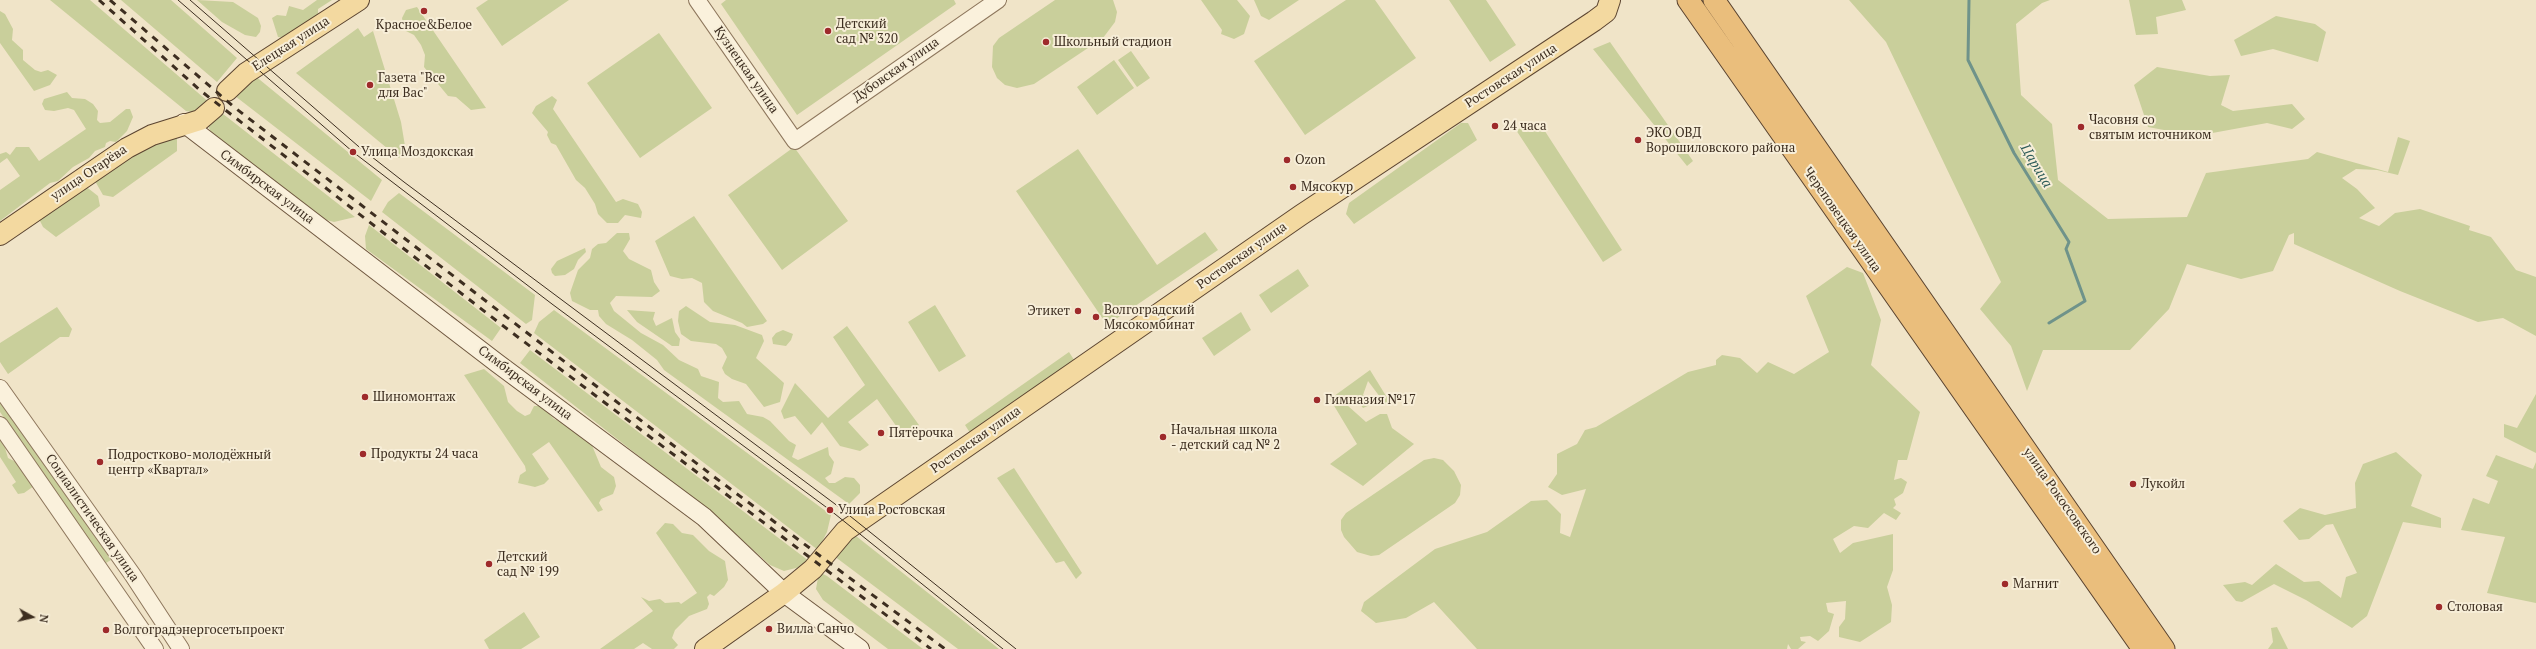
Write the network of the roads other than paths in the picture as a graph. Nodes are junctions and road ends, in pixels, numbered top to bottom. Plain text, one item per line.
1 (359, 0) edge
2 (697, 0) edge
3 (998, 0) edge
4 (1610, 0) edge
5 (1688, 0) edge
6 (1714, 0) edge
7 (227, 91) dead end
8 (214, 108) dead end
9 (184, 123) junction
10 (795, 141) joint
11 (0, 235) edge
12 (1951, 357) junction
13 (0, 388) edge
14 (0, 425) edge
15 (784, 593) junction
16 (155, 649) edge
17 (181, 649) edge
18 (705, 649) edge
19 (860, 649) edge
20 (2143, 649) edge
21 (2164, 649) edge

1 - 7 main road, Елецкая улица
2 - 10 street, Кузнецкая улица
3 - 10 street, Дубовская улица
4 - 15 main road, Ростовская улица
5 - 12 highway, Череповецкая улица
6 - 12 highway, Череповецкая улица
8 - 9 main road
9 - 11 main road, улица Огарёва
9 - 15 main road, Симбирская улица
12 - 20 highway, улица Рокоссовского
12 - 21 highway, улица Рокоссовского
13 - 17 street, Социалистическая улица
14 - 16 street, Социалистическая улица
15 - 18 main road, Ростовская улица
15 - 19 main road, Симбирская улица

